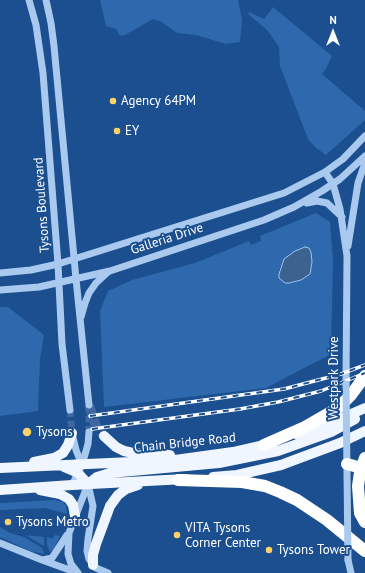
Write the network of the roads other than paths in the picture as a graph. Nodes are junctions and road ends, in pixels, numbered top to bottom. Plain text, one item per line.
1 (29, 0) edge
2 (46, 0) edge
3 (365, 136) edge
4 (365, 156) edge
5 (365, 163) edge
6 (325, 172) junction
7 (332, 184) junction
8 (294, 207) junction
9 (342, 217) junction
10 (347, 256) junction
11 (74, 259) junction
12 (58, 264) junction
13 (110, 271) junction
14 (0, 273) edge
15 (76, 279) junction
16 (59, 283) junction
17 (0, 290) edge
18 (80, 323) junction
19 (365, 376) edge
20 (89, 405) dead end
21 (365, 409) edge
22 (70, 410) tunnel mouth
23 (365, 431) edge
24 (89, 432) tunnel mouth
25 (72, 433) joint
26 (104, 436) tunnel mouth
27 (264, 445) junction
28 (204, 457) junction
29 (365, 458) edge
30 (347, 464) junction
31 (0, 467) edge
32 (80, 469) junction
33 (365, 469) edge
34 (97, 477) junction
35 (178, 480) junction
36 (159, 481) junction
37 (113, 483) junction
38 (72, 484) junction
39 (88, 484) junction
40 (30, 488) junction
41 (0, 490) edge
42 (74, 516) junction
43 (365, 522) edge
44 (69, 533) junction
45 (0, 543) edge
46 (365, 551) edge
47 (42, 560) junction
48 (93, 565) junction
49 (79, 573) edge
50 (108, 573) edge
51 (349, 573) edge

1 - 12 street, Tysons Boulevard
2 - 11 street, Tysons Boulevard
3 - 6 street
4 - 7 street
5 - 10 street
6 - 7 street, Westpark Drive
6 - 11 street, Galleria Drive
7 - 8 street, Galleria Drive
7 - 9 street, Westpark Drive
8 - 9 street
8 - 13 street, Galleria Drive
9 - 10 street, Westpark Drive
10 - 30 street, Westpark Drive, bridge
11 - 12 street, Galleria Drive
11 - 15 street, Tysons Boulevard
12 - 14 street, Galleria Drive
12 - 16 street, Tysons Boulevard
13 - 15 street, Galleria Drive
13 - 18 street
15 - 16 street, Galleria Drive
15 - 18 street, Tysons Boulevard
16 - 17 street, Galleria Drive
16 - 22 street, Tysons Boulevard
18 - 20 street, Tysons Boulevard
19 - 27 highway
21 - 27 main road, Chain Bridge Road
21 - 34 main road
23 - 35 main road
24 - 32 street
25 - 31 main road
25 - 32 street
26 - 28 main road
27 - 28 main road, Chain Bridge Road
28 - 32 main road, Chain Bridge Road
29 - 43 highway
30 - 33 highway, bridge
30 - 51 street, Westpark Drive, bridge
31 - 32 main road, Chain Bridge Road
32 - 34 main road
32 - 38 street
32 - 39 main road
34 - 37 main road
34 - 39 main road
35 - 36 main road
35 - 46 highway
36 - 37 main road
36 - 48 main road
37 - 39 main road
38 - 39 main road
38 - 40 main road
39 - 42 street
39 - 48 street
40 - 41 main road
40 - 42 main road
42 - 44 street
44 - 47 street
44 - 49 street
45 - 47 street
47 - 49 street
48 - 50 street

